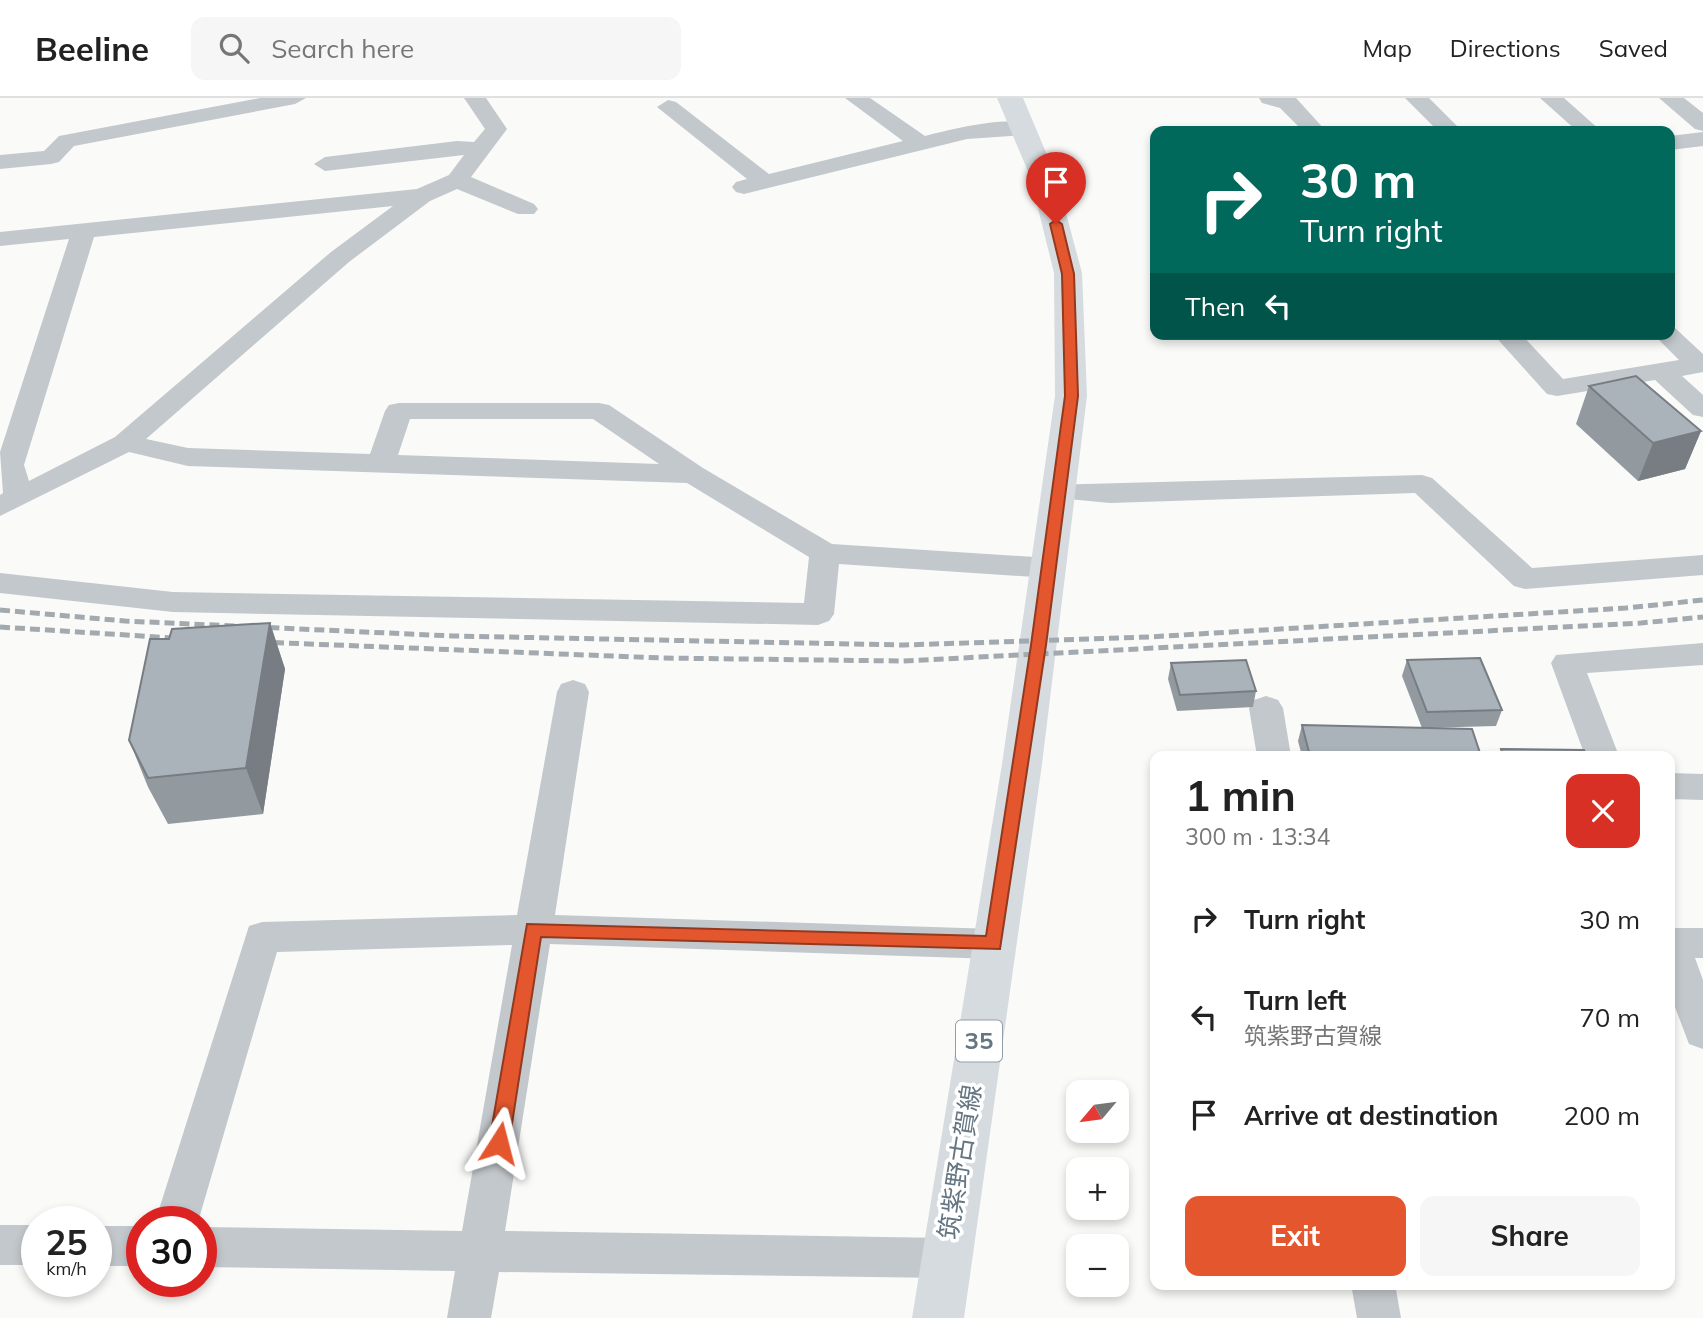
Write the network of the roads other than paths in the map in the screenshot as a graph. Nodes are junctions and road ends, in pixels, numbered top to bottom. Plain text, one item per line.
1 (295, 98) edge
2 (475, 98) edge
3 (856, 98) edge
4 (1010, 98) edge
5 (1270, 98) edge
6 (1416, 98) edge
7 (1550, 98) edge
8 (1670, 98) edge
9 (668, 107) dead end
10 (1703, 124) edge
11 (1310, 126) edge
12 (1446, 126) edge
13 (1584, 126) edge
14 (1024, 128) junction
15 (1703, 139) edge
16 (1675, 142) edge
17 (921, 143) junction
18 (480, 149) junction
19 (0, 162) edge
20 (325, 164) dead end
21 (457, 180) junction
22 (422, 196) junction
23 (526, 209) dead end
24 (84, 231) junction
25 (0, 239) edge
26 (1512, 340) edge
27 (1672, 340) edge
28 (1660, 372) junction
29 (1703, 410) edge
30 (125, 443) junction
31 (381, 464) junction
32 (693, 474) junction
33 (1058, 491) junction
34 (9, 502) edge
35 (825, 553) junction
36 (1703, 565) edge
37 (1049, 568) junction
38 (0, 583) edge
39 (1703, 654) edge
40 (573, 692) dead end
41 (1266, 708) dead end
42 (1273, 751) edge
43 (1600, 751) edge
44 (1675, 786) edge
45 (1703, 787) edge
46 (533, 929) junction
47 (1675, 943) edge
48 (1703, 943) edge
49 (994, 944) junction
50 (1675, 956) edge
51 (1703, 1032) edge
52 (181, 1206) edge
53 (0, 1245) edge
54 (21, 1245) edge
55 (217, 1247) edge
56 (482, 1250) junction
57 (945, 1258) junction
58 (1374, 1290) edge
59 (469, 1318) edge
60 (938, 1318) edge
61 (1380, 1318) edge

1 - 19 street
2 - 18 street
3 - 17 street
4 - 14 main road, 筑紫野古賀線 / 35
5 - 11 street
6 - 12 street
7 - 13 street
8 - 10 street
9 - 17 street
14 - 17 street
14 - 33 main road, 筑紫野古賀線 / 35
15 - 16 street
18 - 20 street
18 - 21 street
21 - 22 street
21 - 23 street
22 - 24 street
22 - 30 street
24 - 25 street
24 - 34 street
26 - 28 street
27 - 28 street
28 - 29 street
30 - 31 street
30 - 34 street
31 - 32 street
31 - 32 street
32 - 35 street
33 - 36 street
33 - 37 main road, 筑紫野古賀線 / 35
35 - 37 street
35 - 38 street
37 - 49 main road, 筑紫野古賀線 / 35
39 - 43 street
40 - 46 street
41 - 42 street
44 - 45 street
46 - 49 street
46 - 52 street
46 - 56 street
47 - 48 street
49 - 57 main road, 筑紫野古賀線 / 35
50 - 51 street
53 - 54 street
55 - 56 street
56 - 57 street
56 - 59 street
57 - 60 main road, 筑紫野古賀線 / 35
58 - 61 street

